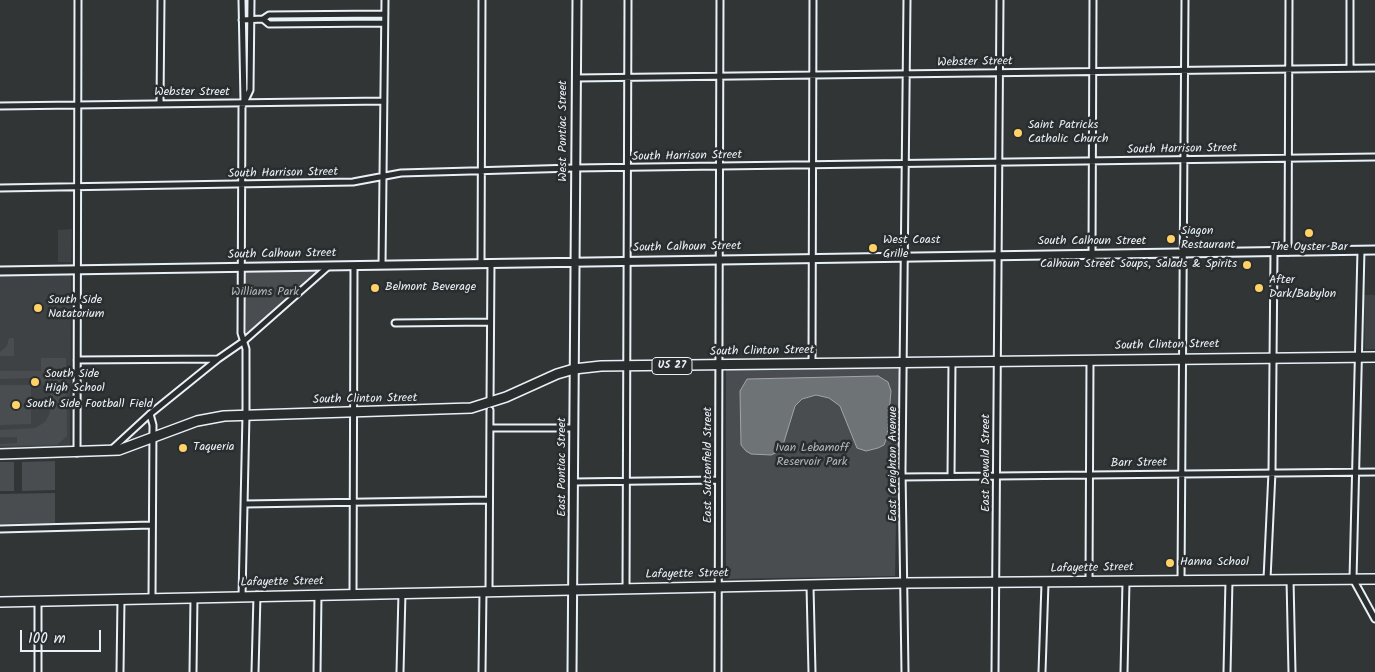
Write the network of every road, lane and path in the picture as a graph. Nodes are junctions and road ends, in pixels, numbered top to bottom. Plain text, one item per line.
1 (78, 0) edge
2 (161, 0) edge
3 (242, 0) edge
4 (251, 0) edge
5 (385, 0) edge
6 (482, 0) edge
7 (577, 0) edge
8 (628, 0) edge
9 (720, 0) edge
10 (813, 0) edge
11 (907, 0) edge
12 (1000, 0) edge
13 (1093, 0) edge
14 (1185, 0) edge
15 (1289, 0) edge
16 (1350, 0) edge
17 (385, 14) junction
18 (311, 15) junction
19 (325, 15) junction
20 (263, 19) junction
21 (242, 20) junction
22 (251, 20) junction
23 (384, 23) junction
24 (311, 24) junction
25 (325, 24) junction
26 (1350, 67) junction
27 (1289, 68) junction
28 (1375, 68) edge
29 (1092, 70) junction
30 (1185, 70) junction
31 (1000, 72) junction
32 (906, 74) junction
33 (813, 75) junction
34 (720, 76) junction
35 (576, 78) junction
36 (627, 78) junction
37 (384, 101) junction
38 (160, 103) junction
39 (244, 103) junction
40 (0, 106) edge
41 (78, 106) junction
42 (1375, 157) edge
43 (1287, 158) junction
44 (1185, 160) junction
45 (1092, 161) junction
46 (1000, 162) junction
47 (906, 164) junction
48 (813, 165) junction
49 (720, 166) junction
50 (575, 168) junction
51 (628, 168) junction
52 (482, 170) junction
53 (384, 175) junction
54 (241, 185) junction
55 (77, 187) junction
56 (0, 188) edge
57 (1361, 250) junction
58 (1375, 250) edge
59 (1274, 252) junction
60 (1288, 252) junction
61 (1092, 253) junction
62 (1182, 253) junction
63 (999, 254) junction
64 (906, 257) junction
65 (812, 258) junction
66 (720, 259) junction
67 (575, 261) junction
68 (627, 261) junction
69 (481, 263) junction
70 (490, 263) junction
71 (382, 265) junction
72 (329, 266) junction
73 (354, 266) junction
74 (241, 267) junction
75 (77, 270) junction
76 (0, 271) edge
77 (490, 322) junction
78 (395, 323) dead end
79 (244, 341) junction
80 (1358, 356) junction
81 (1272, 357) junction
82 (1375, 357) edge
83 (1182, 358) junction
84 (218, 359) junction
85 (77, 360) junction
86 (1090, 360) junction
87 (905, 361) junction
88 (998, 361) junction
89 (952, 363) junction
90 (812, 364) junction
91 (719, 365) junction
92 (627, 366) junction
93 (574, 369) junction
94 (490, 407) junction
95 (352, 412) junction
96 (150, 414) junction
97 (246, 415) junction
98 (490, 428) junction
99 (574, 428) junction
100 (152, 438) junction
101 (111, 451) junction
102 (77, 453) junction
103 (0, 454) edge
104 (1272, 472) junction
105 (1357, 472) junction
106 (1375, 472) edge
107 (1182, 474) junction
108 (1090, 475) junction
109 (951, 476) junction
110 (996, 476) junction
111 (903, 477) junction
112 (718, 480) junction
113 (627, 481) junction
114 (574, 482) junction
115 (490, 500) junction
116 (353, 502) junction
117 (245, 504) junction
118 (152, 525) junction
119 (0, 529) edge
120 (1290, 578) junction
121 (1228, 579) junction
122 (1267, 579) junction
123 (1354, 579) junction
124 (1375, 579) edge
125 (1181, 580) junction
126 (1090, 581) junction
127 (996, 582) junction
128 (1044, 582) junction
129 (1126, 582) junction
130 (904, 583) junction
131 (810, 586) junction
132 (718, 587) junction
133 (573, 589) junction
134 (626, 589) junction
135 (486, 591) junction
136 (402, 593) junction
137 (353, 594) junction
138 (318, 595) junction
139 (242, 596) junction
140 (256, 596) junction
141 (194, 597) junction
142 (152, 598) junction
143 (121, 600) junction
144 (38, 601) junction
145 (0, 602) edge
146 (1375, 619) edge
147 (38, 672) edge
148 (120, 672) edge
149 (193, 672) edge
150 (255, 672) edge
151 (317, 672) edge
152 (400, 672) edge
153 (482, 672) edge
154 (572, 672) edge
155 (718, 672) edge
156 (812, 672) edge
157 (905, 672) edge
158 (995, 672) edge
159 (1042, 672) edge
160 (1124, 672) edge
161 (1228, 672) edge
162 (1292, 672) edge

1 - 41 street
2 - 38 street
3 - 21 street
4 - 22 street
5 - 17 street
6 - 52 street
7 - 35 street, West Pontiac Street
8 - 36 street
9 - 34 street, East Suttenfield Street
10 - 33 street
11 - 32 street, East Creighton Avenue
12 - 31 street, East Dewald Street
13 - 29 street
14 - 30 street
15 - 27 street
16 - 26 street
17 - 19 street
17 - 23 street
18 - 19 street
18 - 20 street
18 - 24 street
19 - 25 street
20 - 22 street
20 - 24 street
21 - 22 street
21 - 39 street
22 - 39 street
23 - 25 street
23 - 37 street
24 - 25 street
26 - 27 street, Webster Street
26 - 28 street, Webster Street
27 - 30 street, Webster Street
27 - 43 street
29 - 30 street, Webster Street
29 - 31 street, Webster Street
29 - 45 street
30 - 44 street
31 - 32 street, Webster Street
31 - 46 street, East Dewald Street
32 - 33 street, Webster Street
32 - 47 street, East Creighton Avenue
33 - 34 street, Webster Street
33 - 48 street
34 - 36 street, Webster Street
34 - 49 street, East Suttenfield Street
35 - 36 street, Webster Street
35 - 50 street, West Pontiac Street
36 - 51 street
37 - 39 street, Webster Street
37 - 53 street
38 - 39 street, Webster Street
38 - 41 street, Webster Street
39 - 54 street
40 - 41 street, Webster Street
41 - 55 street
42 - 43 street, South Harrison Street
43 - 44 street, South Harrison Street
43 - 60 street
44 - 45 street, South Harrison Street
44 - 62 street
45 - 46 street, South Harrison Street
45 - 61 street
46 - 47 street, South Harrison Street
46 - 63 street, East Dewald Street
47 - 48 street, South Harrison Street
47 - 64 street, East Creighton Avenue
48 - 49 street, South Harrison Street
48 - 65 street
49 - 51 street, South Harrison Street
49 - 66 street, East Suttenfield Street
50 - 51 street, South Harrison Street
50 - 52 street, South Harrison Street
50 - 67 street, West Pontiac Street
51 - 68 street
52 - 53 street, South Harrison Street
52 - 69 street
53 - 54 street, South Harrison Street
53 - 71 street
54 - 55 street, South Harrison Street
54 - 74 street
55 - 56 street, South Harrison Street
55 - 75 street
57 - 58 street, South Calhoun Street
57 - 60 street, South Calhoun Street
57 - 80 street
59 - 60 street, South Calhoun Street
59 - 62 street, South Calhoun Street
59 - 81 street
61 - 62 street, South Calhoun Street
61 - 63 street, South Calhoun Street
62 - 83 street
63 - 64 street, South Calhoun Street
63 - 88 street, East Dewald Street
64 - 65 street, South Calhoun Street
64 - 87 street, East Creighton Avenue
65 - 66 street, South Calhoun Street
65 - 90 street
66 - 68 street, South Calhoun Street
66 - 91 street, East Suttenfield Street
67 - 68 street, South Calhoun Street
67 - 70 street, South Calhoun Street
67 - 93 street, East Pontiac Street
68 - 92 street
69 - 70 street, South Calhoun Street
69 - 71 street, South Calhoun Street
70 - 77 street
71 - 73 street, South Calhoun Street
72 - 73 street, South Calhoun Street
72 - 74 street, South Calhoun Street
72 - 79 street
73 - 95 street
74 - 75 street, South Calhoun Street
74 - 79 street
75 - 76 street, South Calhoun Street
75 - 85 street
77 - 78 street
77 - 94 street
79 - 84 street
79 - 97 street
80 - 81 highway, South Clinton Street / US 27
80 - 82 highway, US 27
80 - 105 street
81 - 83 highway, South Clinton Street / US 27
81 - 104 street
83 - 86 highway, South Clinton Street / US 27
83 - 107 street
84 - 85 street
84 - 96 street
85 - 102 street
86 - 88 highway, South Clinton Street / US 27
86 - 108 street
87 - 89 highway, South Clinton Street / US 27
87 - 90 highway, South Clinton Street / US 27
87 - 111 street, East Creighton Avenue
88 - 89 highway, South Clinton Street / US 27
88 - 110 street, East Dewald Street
89 - 109 street
90 - 91 highway, South Clinton Street / US 27
91 - 92 highway, South Clinton Street / US 27
91 - 112 street, East Suttenfield Street
92 - 93 highway, South Clinton Street / US 27
92 - 113 street
93 - 94 highway, South Clinton Street / US 27
93 - 99 street, East Pontiac Street
94 - 95 highway, South Clinton Street / US 27
94 - 98 street
95 - 97 highway, South Clinton Street / US 27
95 - 116 street
96 - 100 street
96 - 101 street
97 - 100 highway, South Clinton Street / US 27
97 - 117 street
98 - 99 street
98 - 115 street
99 - 114 street, East Pontiac Street
100 - 101 highway, South Clinton Street / US 27
100 - 118 street
101 - 102 highway, South Clinton Street / US 27
102 - 103 highway, South Clinton Street / US 27
104 - 105 street, Barr Street
104 - 107 street, Barr Street
104 - 122 street
105 - 106 street, Barr Street
105 - 123 street
107 - 108 street, Barr Street
107 - 125 street
108 - 110 street, Barr Street
108 - 126 street
109 - 110 street, Barr Street
109 - 111 street, Barr Street
110 - 127 street, East Dewald Street
111 - 130 street, East Creighton Avenue
112 - 113 street
112 - 132 street, East Suttenfield Street
113 - 114 street
113 - 134 street
114 - 133 street, East Pontiac Street
115 - 116 street
115 - 135 street
116 - 117 street
116 - 137 street
117 - 139 street
118 - 119 street
118 - 142 street
120 - 122 highway, Lafayette Street
120 - 123 highway, Lafayette Street
120 - 162 street
121 - 122 highway, Lafayette Street
121 - 125 highway, Lafayette Street
121 - 161 street
123 - 124 highway, Lafayette Street
123 - 146 street
125 - 129 highway, Lafayette Street
126 - 128 highway, Lafayette Street
126 - 129 highway, Lafayette Street
127 - 128 highway, Lafayette Street
127 - 130 highway, Lafayette Street
127 - 158 street, East Dewald Street
128 - 159 street
129 - 160 street
130 - 131 highway, Lafayette Street
130 - 157 street, East Creighton Avenue
131 - 132 highway, Lafayette Street
131 - 156 street
132 - 134 highway, Lafayette Street
132 - 155 street, East Suttenfield Street
133 - 134 highway, Lafayette Street
133 - 135 highway, Lafayette Street
133 - 154 street, East Pontiac Street
135 - 136 highway, Lafayette Street
135 - 153 street
136 - 137 highway, Lafayette Street
136 - 152 street
137 - 138 highway, Lafayette Street
138 - 140 highway, Lafayette Street
138 - 151 street
139 - 140 highway, Lafayette Street
139 - 141 highway, Lafayette Street
140 - 150 street
141 - 142 highway, Lafayette Street
141 - 149 street
142 - 143 highway, Lafayette Street
143 - 144 highway, Lafayette Street
143 - 148 street
144 - 145 highway, Lafayette Street
144 - 147 street

